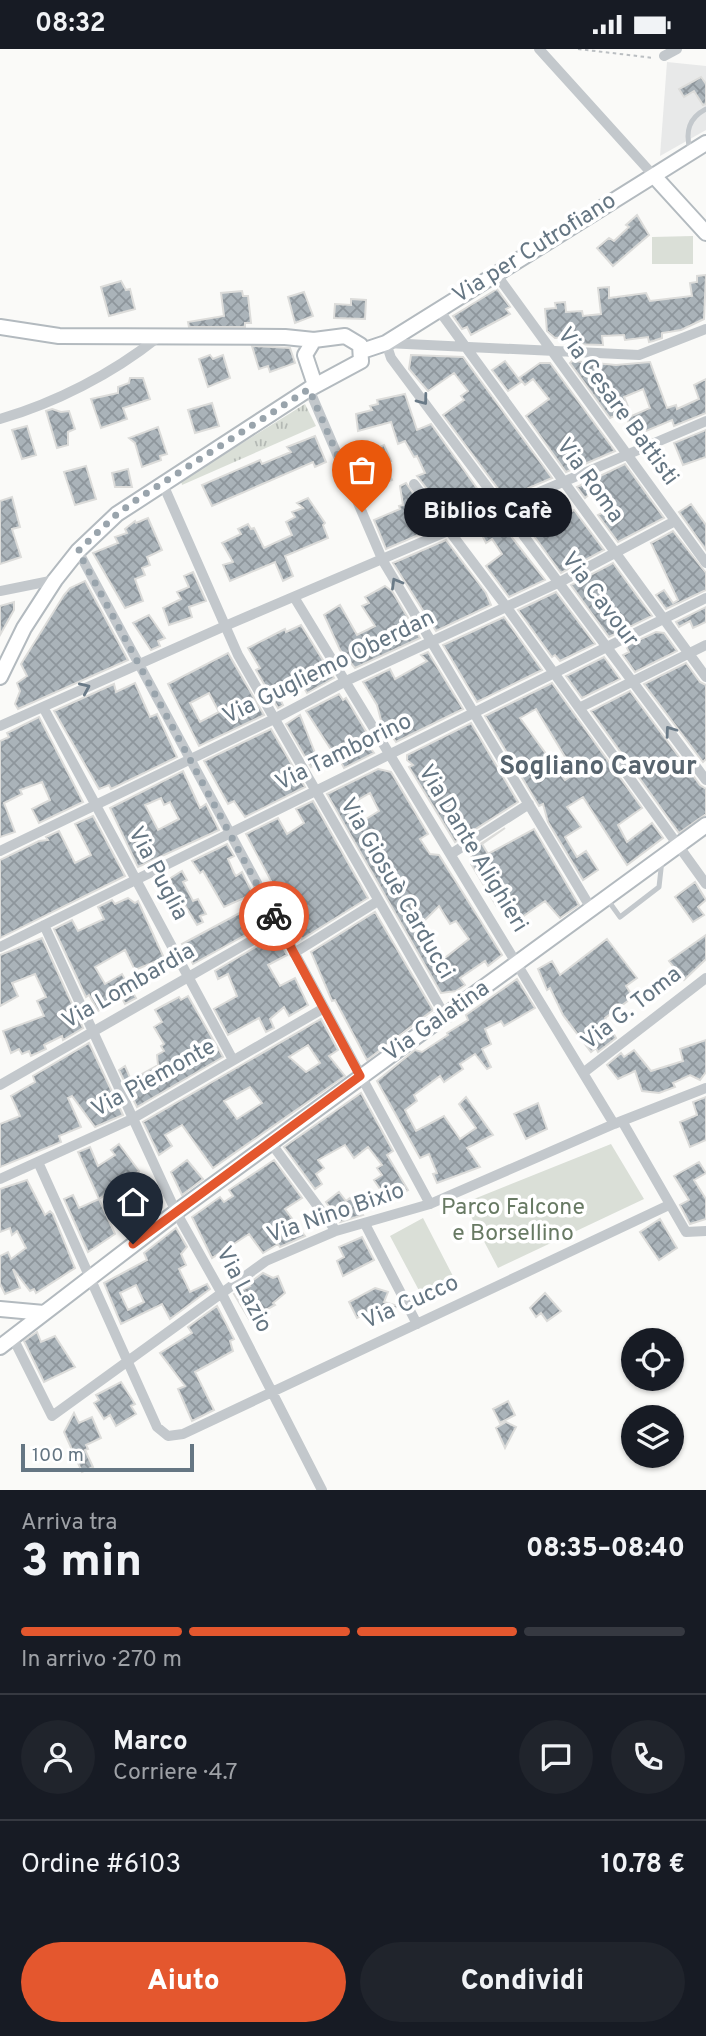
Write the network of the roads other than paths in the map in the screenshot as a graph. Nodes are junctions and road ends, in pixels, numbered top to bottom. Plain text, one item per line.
1 (539, 49) edge
2 (677, 49) edge
3 (664, 56) road end
4 (706, 109) edge
5 (706, 143) edge
6 (690, 153) junction
7 (654, 176) junction
8 (706, 233) edge
9 (496, 274) junction
10 (438, 309) junction
11 (0, 327) edge
12 (706, 329) edge
13 (157, 338) junction
14 (314, 340) junction
15 (386, 343) junction
16 (467, 348) junction
17 (362, 351) junction
18 (551, 353) junction
19 (312, 387) junction
20 (0, 419) edge
21 (706, 421) edge
22 (628, 455) junction
23 (162, 482) junction
24 (564, 482) junction
25 (414, 484) dead end
26 (504, 509) junction
27 (676, 521) junction
28 (448, 531) junction
29 (78, 551) junction
30 (616, 553) junction
31 (383, 561) junction
32 (706, 563) edge
33 (55, 580) junction
34 (560, 582) junction
35 (0, 591) edge
36 (294, 597) junction
37 (706, 598) edge
38 (505, 605) junction
39 (664, 619) junction
40 (225, 626) junction
41 (431, 642) junction
42 (706, 645) edge
43 (608, 648) junction
44 (689, 653) junction
45 (138, 664) junction
46 (555, 674) junction
47 (0, 677) edge
48 (706, 677) edge
49 (346, 681) junction
50 (633, 682) junction
51 (43, 707) junction
52 (579, 708) junction
53 (474, 711) junction
54 (274, 719) junction
55 (0, 726) edge
56 (390, 754) junction
57 (190, 759) junction
58 (706, 780) edge
59 (316, 791) junction
60 (96, 804) junction
61 (529, 804) junction
62 (706, 825) edge
63 (229, 832) junction
64 (677, 846) junction
65 (0, 851) edge
66 (451, 854) junction
67 (662, 857) junction
68 (137, 881) junction
69 (706, 884) edge
70 (607, 899) junction
71 (378, 901) junction
72 (592, 910) junction
73 (44, 925) junction
74 (279, 925) junction
75 (0, 947) edge
76 (294, 953) junction
77 (518, 965) junction
78 (188, 978) junction
79 (706, 978) edge
80 (324, 1008) junction
81 (445, 1016) junction
82 (92, 1032) junction
83 (233, 1060) junction
84 (583, 1073) junction
85 (360, 1076) junction
86 (0, 1085) edge
87 (706, 1089) edge
88 (132, 1119) junction
89 (618, 1123) junction
90 (271, 1143) junction
91 (38, 1162) junction
92 (0, 1179) edge
93 (430, 1204) junction
94 (669, 1205) junction
95 (176, 1212) junction
96 (365, 1224) junction
97 (336, 1231) junction
98 (706, 1231) edge
99 (90, 1277) junction
100 (221, 1292) junction
101 (0, 1308) edge
102 (44, 1313) junction
103 (416, 1324) junction
104 (13, 1338) junction
105 (0, 1346) edge
106 (129, 1360) junction
107 (272, 1389) junction
108 (323, 1490) edge

1 - 7 street
2 - 3 street
4 - 6 lane
5 - 6 street, Via per Cutrofiano
6 - 7 street, Via per Cutrofiano
7 - 8 street
7 - 9 street, Via per Cutrofiano
9 - 10 street, Via per Cutrofiano
9 - 18 street, Via Cesare Battisti
10 - 15 street, Via per Cutrofiano
10 - 16 street, Via Roma
11 - 13 street
12 - 18 street
13 - 14 street
13 - 20 street
14 - 17 street
14 - 19 street
15 - 16 street
15 - 17 street, Via per Cutrofiano
15 -> 26 street, Via Cavour
16 - 18 street
16 - 24 street, Via Roma
17 - 19 street
18 - 22 street, Via Cesare Battisti
19 - 23 street
19 - 31 street
21 - 22 street
22 - 24 street
22 - 27 street, Via Cesare Battisti
23 - 29 street
23 - 40 street, Via Giosuè Carducci
24 - 26 street
24 - 30 street, Via Roma
25 - 28 street
26 - 28 street
26 - 34 street, Via Cavour
27 - 30 street, Via Gugliemo Oberdan
27 - 32 street, Via Cesare Battisti
28 - 31 street
28 - 38 street
29 - 33 street
29 - 45 street
30 - 34 street, Via Gugliemo Oberdan
30 - 39 street, Via Roma
31 - 36 street
41 -> 31 street
33 - 35 street
33 - 47 street
34 - 38 street, Via Gugliemo Oberdan
34 - 43 street, Via Cavour
36 - 40 street
36 - 49 street, Via Dante Alighieri
37 - 39 street, Via Tamborino
38 - 41 street, Via Gugliemo Oberdan
38 - 46 street
39 - 43 street, Via Tamborino
39 - 44 street, Via Roma
40 - 45 street
40 - 54 street, Via Giosuè Carducci
41 - 49 street, Via Gugliemo Oberdan
41 - 53 street
42 - 44 street
43 - 46 street, Via Tamborino
43 - 50 street, Via Cavour
44 - 48 street, Via Roma
44 - 50 street
51 -> 45 street
45 - 57 street
46 - 52 street
46 - 53 street, Via Tamborino
49 - 54 street, Via Gugliemo Oberdan
49 - 56 street, Via Dante Alighieri
50 - 52 street
58 -> 50 street, Via Cavour
51 - 55 street
51 - 60 street, Via Puglia
52 - 64 street
53 - 56 street, Via Tamborino
53 - 61 street
54 - 57 street, Via Gugliemo Oberdan
54 - 59 street, Via Giosuè Carducci
56 - 59 street, Via Tamborino
56 - 66 street, Via Dante Alighieri
57 - 60 street, Via Gugliemo Oberdan
57 - 63 street
59 - 63 street, Via Tamborino
59 - 71 street, Via Giosuè Carducci
60 - 65 street, Via Gugliemo Oberdan
60 - 68 street, Via Puglia
61 - 66 street
61 - 72 street
62 - 64 street, Via Galatina
63 - 68 street, Via Tamborino
63 - 74 street
64 - 67 street, Via Galatina
64 - 69 street
66 - 77 street, Via Dante Alighieri
67 - 70 street, Via Galatina
67 - 70 lane
68 - 73 street, Via Tamborino
68 - 78 street, Via Puglia
70 - 72 street, Via Galatina
71 - 76 street
71 - 81 street, Via Giosuè Carducci
72 - 77 street, Via Galatina
73 - 75 street, Via Tamborino
73 - 82 street, Via Lazio
74 - 76 street
74 - 78 street, Via Lombardia
76 - 80 street
77 - 81 street, Via Galatina
77 - 84 street, Via Dante Alighieri
78 - 82 street, Via Lombardia
78 - 83 street, Via Puglia
79 - 84 street, Via G. Toma
80 - 83 street, Via Piemonte
80 - 85 street
81 - 85 street, Via Galatina
82 - 86 street, Via Lombardia
82 - 88 street, Via Lazio
83 - 88 street, Via Piemonte
84 - 89 street, Via Dante Alighieri
85 - 90 street, Via Galatina
85 - 93 street
87 - 89 street, Via Nino Bixio
88 - 91 street, Via Piemonte
88 - 95 street, Via Lazio
89 - 93 street, Via Nino Bixio
89 - 94 street, Via Dante Alighieri
90 - 95 street, Via Galatina
90 - 97 street
91 - 92 street, Via Piemonte
91 - 99 street
93 - 96 street, Via Nino Bixio
94 - 98 street, Via Dante Alighieri
94 - 103 street, Via Cucco
95 - 99 street, Via Galatina
95 - 100 street, Via Lazio
96 - 97 street, Via Nino Bixio
96 - 103 street
97 - 100 street, Via Nino Bixio
99 - 102 street, Via Galatina
99 - 106 street
100 - 106 street, Via Nino Bixio
100 - 107 street, Via Lazio
101 - 102 street
102 - 104 street, Via Galatina
103 - 107 street, Via Cucco
104 - 105 street, Via Galatina
104 - 106 street, Via Nino Bixio
106 - 107 street, Via Cucco
107 - 108 street, Via Lazio

